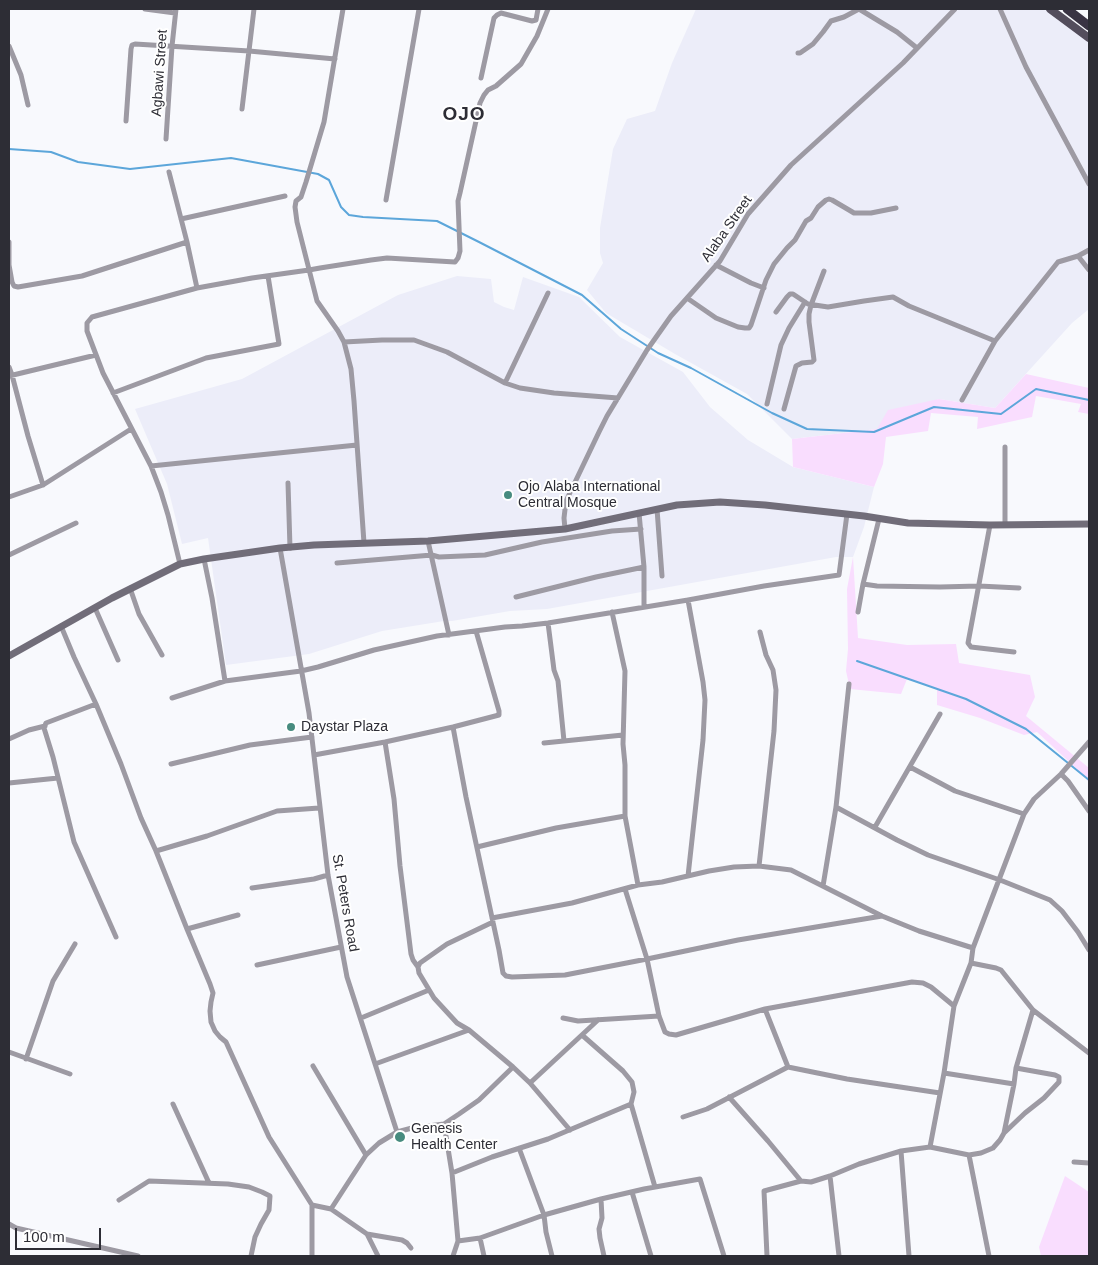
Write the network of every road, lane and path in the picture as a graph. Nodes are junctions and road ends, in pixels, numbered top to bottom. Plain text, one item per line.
1 (145, 9) edge
2 (254, 9) edge
3 (343, 9) edge
4 (419, 9) edge
5 (538, 9) edge
6 (548, 9) edge
7 (955, 9) edge
8 (1000, 9) edge
9 (1050, 9) edge
10 (1068, 9) edge
11 (176, 11) edge
12 (1089, 26) edge
13 (1089, 38) edge
14 (9, 46) edge
15 (172, 46) junction
16 (918, 48) junction
17 (249, 51) junction
18 (798, 53) dead end
19 (335, 59) junction
20 (481, 78) dead end
21 (28, 104) dead end
22 (242, 109) dead end
23 (126, 121) dead end
24 (166, 139) dead end
25 (170, 172) dead end
26 (1089, 184) edge
27 (285, 196) dead end
28 (386, 200) dead end
29 (896, 208) dead end
30 (181, 219) junction
31 (9, 242) edge
32 (187, 242) junction
33 (1089, 250) edge
34 (1078, 256) junction
35 (716, 265) junction
36 (309, 270) junction
37 (1089, 270) edge
38 (824, 271) dead end
39 (268, 276) junction
40 (197, 288) junction
41 (764, 288) junction
42 (548, 293) dead end
43 (687, 298) junction
44 (806, 302) junction
45 (811, 305) junction
46 (776, 312) dead end
47 (995, 341) junction
48 (344, 342) junction
49 (96, 355) junction
50 (9, 367) edge
51 (11, 376) edge
52 (504, 383) junction
53 (113, 393) junction
54 (618, 398) junction
55 (962, 400) dead end
56 (767, 404) dead end
57 (784, 408) dead end
58 (131, 429) junction
59 (357, 445) junction
60 (1005, 447) dead end
61 (151, 466) junction
62 (288, 483) dead end
63 (43, 484) junction
64 (9, 497) edge
65 (657, 509) junction
66 (639, 513) junction
67 (847, 514) junction
68 (877, 519) junction
69 (76, 523) dead end
70 (1006, 524) junction
71 (1089, 524) edge
72 (990, 525) junction
73 (565, 529) junction
74 (641, 529) junction
75 (428, 540) junction
76 (364, 543) junction
77 (280, 548) junction
78 (290, 548) junction
79 (9, 555) edge
80 (432, 555) junction
81 (204, 559) junction
82 (337, 563) dead end
83 (180, 564) junction
84 (644, 567) junction
85 (662, 576) dead end
86 (863, 584) junction
87 (979, 586) junction
88 (130, 588) junction
89 (1019, 588) dead end
90 (516, 596) dead end
91 (688, 600) junction
92 (644, 607) junction
93 (96, 608) junction
94 (612, 612) junction
95 (858, 612) dead end
96 (548, 623) junction
97 (61, 626) junction
98 (476, 632) junction
99 (760, 632) dead end
100 (450, 635) junction
101 (1014, 652) dead end
102 (162, 655) dead end
103 (9, 656) edge
104 (118, 660) dead end
105 (301, 671) junction
106 (224, 680) junction
107 (848, 684) dead end
108 (172, 698) dead end
109 (96, 704) junction
110 (940, 714) dead end
111 (45, 726) junction
112 (453, 727) junction
113 (623, 734) junction
114 (312, 737) junction
115 (9, 739) edge
116 (564, 741) junction
117 (385, 742) junction
118 (1089, 742) edge
119 (544, 743) dead end
120 (314, 755) junction
121 (172, 764) dead end
122 (910, 767) junction
123 (1063, 772) junction
124 (58, 778) junction
125 (9, 783) edge
126 (836, 807) junction
127 (320, 808) junction
128 (1089, 811) edge
129 (1024, 814) junction
130 (626, 816) junction
131 (875, 827) junction
132 (477, 847) junction
133 (156, 851) junction
134 (759, 866) junction
135 (328, 875) junction
136 (688, 876) junction
137 (1000, 880) junction
138 (638, 886) junction
139 (823, 886) junction
140 (252, 888) dead end
141 (625, 889) junction
142 (238, 914) dead end
143 (882, 916) junction
144 (493, 920) junction
145 (187, 929) junction
146 (116, 937) dead end
147 (75, 944) dead end
148 (341, 947) junction
149 (974, 948) junction
150 (1089, 950) edge
151 (646, 960) junction
152 (970, 963) junction
153 (257, 965) dead end
154 (418, 967) junction
155 (429, 990) junction
156 (954, 1006) junction
157 (765, 1009) junction
158 (1033, 1010) junction
159 (659, 1016) junction
160 (361, 1018) junction
161 (563, 1018) dead end
162 (598, 1020) junction
163 (468, 1030) junction
164 (582, 1035) junction
165 (9, 1052) edge
166 (1089, 1053) edge
167 (26, 1059) junction
168 (375, 1064) junction
169 (313, 1066) dead end
170 (513, 1067) junction
171 (788, 1067) junction
172 (1016, 1068) junction
173 (944, 1073) junction
174 (70, 1074) dead end
175 (530, 1083) junction
176 (1014, 1084) junction
177 (940, 1092) junction
178 (729, 1098) junction
179 (173, 1104) dead end
180 (631, 1104) junction
181 (683, 1117) dead end
182 (444, 1124) junction
183 (570, 1130) junction
184 (397, 1132) junction
185 (1004, 1133) junction
186 (930, 1147) junction
187 (519, 1148) junction
188 (902, 1151) junction
189 (366, 1155) junction
190 (969, 1155) junction
191 (1074, 1162) dead end
192 (1089, 1163) edge
193 (452, 1173) junction
194 (830, 1176) junction
195 (800, 1181) junction
196 (209, 1183) junction
197 (655, 1186) junction
198 (632, 1192) junction
199 (601, 1199) junction
200 (119, 1200) dead end
201 (312, 1204) junction
202 (331, 1208) junction
203 (544, 1216) junction
204 (9, 1224) edge
205 (367, 1234) junction
206 (480, 1238) junction
207 (458, 1241) junction
208 (411, 1248) dead end
209 (138, 1256) edge
210 (251, 1256) edge
211 (312, 1256) edge
212 (378, 1256) edge
213 (453, 1256) edge
214 (484, 1256) edge
215 (552, 1256) edge
216 (604, 1256) edge
217 (651, 1256) edge
218 (724, 1256) edge
219 (767, 1256) edge
220 (839, 1256) edge
221 (908, 1256) edge
222 (989, 1256) edge

1 - 11 street
2 - 17 street
3 - 19 street
4 - 28 street
5 - 20 street
6 - 36 street
7 - 16 street, Alaba Street
8 - 26 street
9 - 13 main road
10 - 12 highway
11 - 15 street, Agbawi Street
14 - 21 street
15 - 17 street
15 - 23 street
15 - 24 street, Agbawi Street
16 - 18 street
16 - 35 street, Alaba Street
17 - 19 street
17 - 22 street
19 - 36 street
25 - 30 street
27 - 30 street
29 - 41 street
30 - 32 street
31 - 32 street
32 - 40 street
33 - 34 street
34 - 37 street
34 - 47 street
35 - 41 street
35 - 43 street, Alaba Street
36 - 39 street
36 - 48 street
38 - 45 street
39 - 40 street
39 - 53 street
40 - 49 street
41 - 43 street
42 - 52 street
43 - 54 street, Alaba Street
44 - 45 street
44 - 46 street
44 - 56 street
45 - 47 street
45 - 57 street
47 - 55 street
48 - 52 street
48 - 59 street
49 - 51 street
49 - 53 street
50 - 51 street
51 - 63 street
52 - 54 street
53 - 58 street
54 - 73 street, Alaba Street
58 - 61 street
58 - 63 street
59 - 61 street
59 - 76 street
60 - 70 street
61 - 83 street
62 - 78 street
63 - 64 street
65 - 66 main road
65 - 67 main road
65 - 85 street
66 - 73 main road
66 - 74 street
67 - 68 main road
67 - 91 street
68 - 72 main road
68 - 86 street
69 - 79 street
70 - 71 main road
70 - 72 main road
72 - 87 street
73 - 75 main road
74 - 80 street
74 - 84 street
75 - 76 main road
75 - 80 street
76 - 78 main road
77 - 78 main road
77 - 81 main road
77 - 105 street, St. Peters Road
80 - 82 street
80 - 100 street
81 - 83 main road
81 - 106 street
83 - 88 main road
84 - 90 street
84 - 92 street
86 - 87 street
86 - 95 street
87 - 89 street
87 - 101 street
88 - 93 main road
88 - 102 street
91 - 92 street
91 - 136 street
92 - 94 street
93 - 97 main road
93 - 104 street
94 - 96 street
94 - 113 street
96 - 98 street
96 - 116 street
97 - 103 main road
97 - 109 street
98 - 100 street
98 - 112 street
99 - 134 street
100 - 105 street
105 - 106 street
105 - 114 street, St. Peters Road
106 - 108 street
107 - 126 street
109 - 111 street
109 - 133 street
110 - 122 street
111 - 115 street
111 - 124 street
112 - 117 street
112 - 132 street
113 - 116 street
113 - 130 street
114 - 120 street, St. Peters Road
114 - 121 street
116 - 119 street
117 - 120 street
117 - 154 street
118 - 123 street
120 - 127 street, St. Peters Road
122 - 129 street
122 - 131 street
123 - 128 street
123 - 129 street
124 - 125 street
124 - 146 street
126 - 131 street
126 - 139 street
127 - 133 street
127 - 135 street, St. Peters Road
129 - 137 street
130 - 132 street
130 - 138 street
131 - 137 street
132 - 144 street
133 - 145 street
134 - 136 street
134 - 139 street
135 - 140 street
135 - 148 street, St. Peters Road
136 - 138 street
137 - 149 street
137 - 150 street
138 - 141 street
139 - 143 street
141 - 144 street
141 - 151 street
142 - 145 street
143 - 149 street
143 - 151 street
144 - 151 street
144 - 154 street
145 - 201 street
147 - 167 street
148 - 153 street
148 - 160 street, St. Peters Road
149 - 152 street
151 - 159 street
152 - 156 street
152 - 158 street
154 - 155 street
155 - 160 street
155 - 163 street
156 - 157 street
156 - 173 street
157 - 159 street
157 - 171 street
158 - 166 street
158 - 172 street
159 - 162 street
160 - 168 street, St. Peters Road
161 - 162 street
162 - 164 street
163 - 168 street
163 - 170 street
164 - 175 street
164 - 180 street
165 - 167 street
167 - 174 street
168 - 184 street, St. Peters Road
169 - 189 street
170 - 175 street
170 - 182 street
171 - 177 street
171 - 178 street
172 - 176 street
172 - 185 street
173 - 176 street
173 - 177 street
175 - 183 street
176 - 185 street
177 - 186 street
178 - 181 street
178 - 195 street
179 - 196 street
180 - 183 street
180 - 197 street
182 - 184 street
182 - 193 street
183 - 187 street
184 - 189 street
185 - 190 street
186 - 188 street
186 - 190 street
187 - 193 street
187 - 203 street
188 - 194 street
188 - 221 street
189 - 202 street
190 - 222 street
191 - 192 street
193 - 207 street
194 - 195 street
194 - 220 street
195 - 219 street
196 - 200 street
196 - 210 street
197 - 198 street
197 - 218 street
198 - 199 street
198 - 217 street
199 - 203 street
199 - 216 street
201 - 202 street
201 - 211 street
202 - 205 street
203 - 206 street
203 - 215 street
204 - 209 street
205 - 208 street
205 - 212 street
206 - 207 street
206 - 214 street
207 - 213 street

